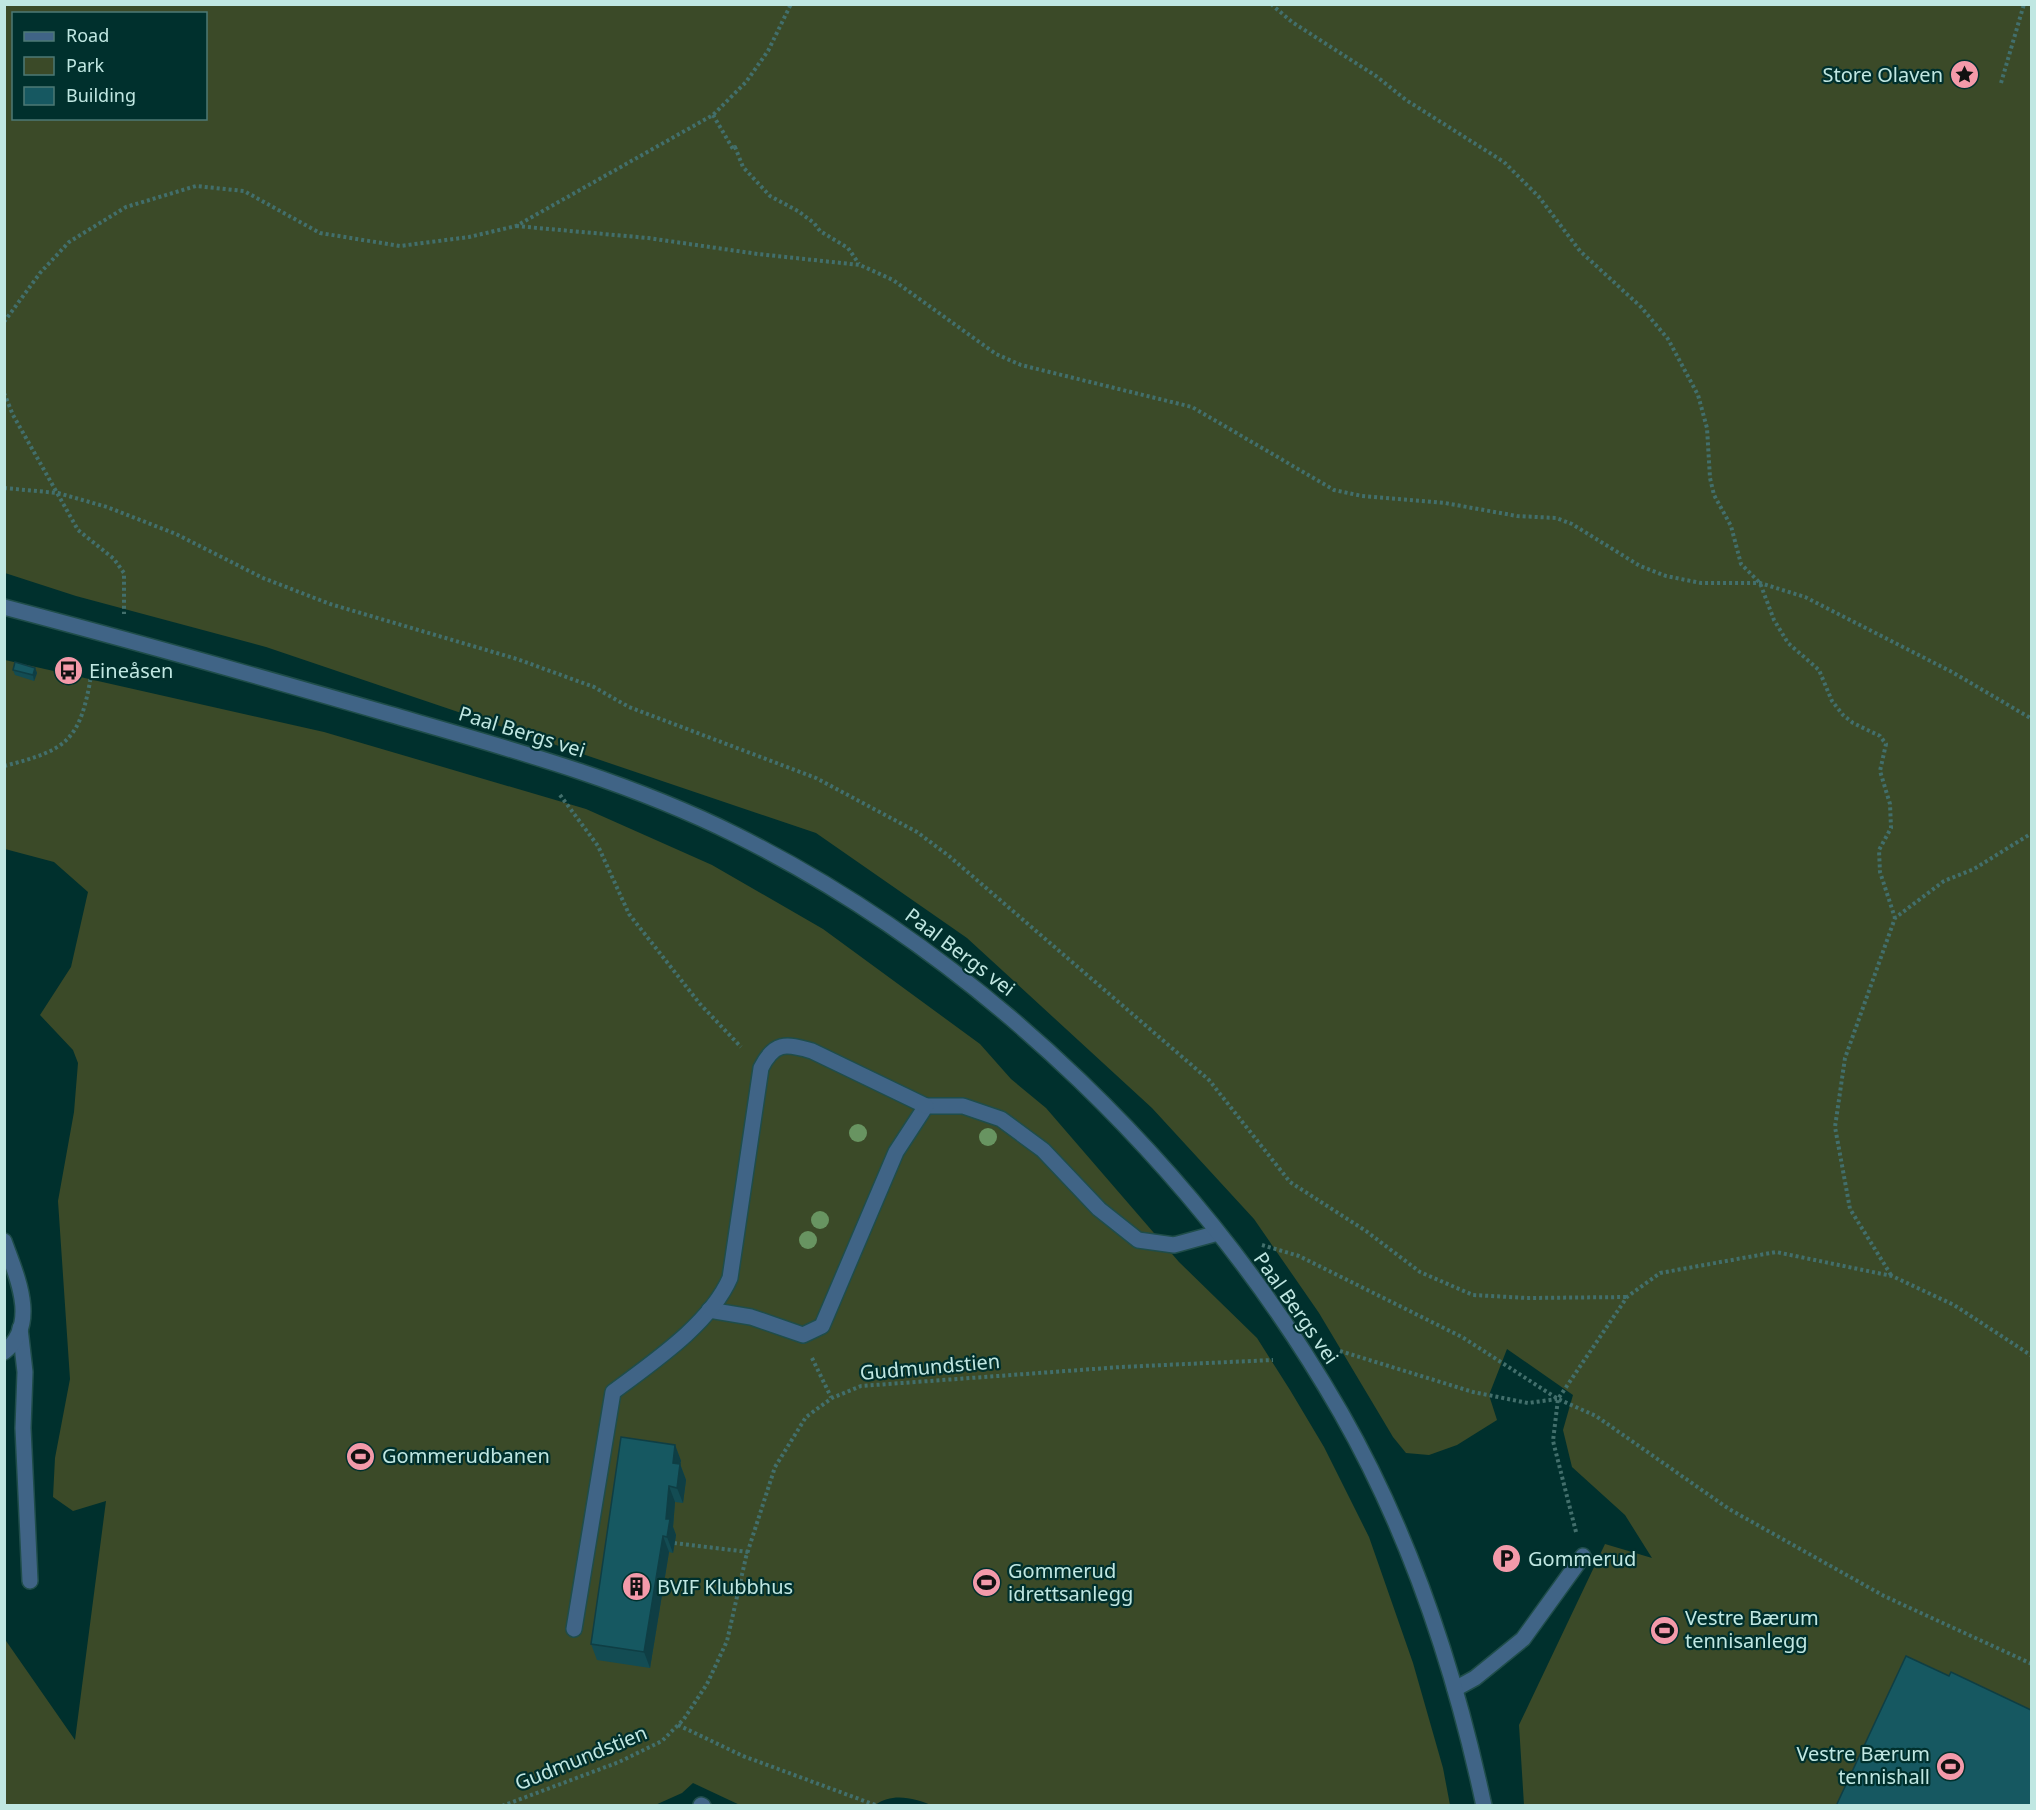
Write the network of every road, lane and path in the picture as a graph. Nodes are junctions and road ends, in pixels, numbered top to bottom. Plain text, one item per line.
1 (791, 4) edge
2 (1271, 4) edge
3 (2024, 4) edge
4 (2001, 82) dead end
5 (713, 115) junction
6 (516, 226) junction
7 (860, 265) junction
8 (4, 322) edge
9 (4, 393) edge
10 (4, 488) edge
11 (58, 493) junction
12 (1760, 583) junction
13 (4, 607) edge
14 (126, 640) junction
15 (91, 675) dead end
16 (2031, 719) edge
17 (4, 766) edge
18 (558, 792) dead end
19 (2031, 833) edge
20 (1895, 918) junction
21 (761, 1068) junction
22 (926, 1107) junction
23 (1218, 1233) junction
24 (4, 1241) edge
25 (1892, 1276) junction
26 (1627, 1297) junction
27 (709, 1310) junction
28 (21, 1328) junction
29 (803, 1335) junction
30 (1340, 1351) dead end
31 (4, 1352) edge
32 (2031, 1356) edge
33 (1273, 1360) dead end
34 (832, 1398) junction
35 (1558, 1399) junction
36 (674, 1543) dead end
37 (748, 1552) junction
38 (1582, 1556) joint
39 (30, 1581) dead end
40 (574, 1629) dead end
41 (2031, 1664) edge
42 (1455, 1689) junction
43 (678, 1725) junction
44 (512, 1804) edge
45 (502, 1806) edge
46 (878, 1806) edge
47 (1484, 1806) edge

1 - 5 path
2 - 12 path
3 - 4 path
5 - 6 path
5 - 7 path
6 - 7 path
6 - 8 path
7 - 12 path
9 - 11 path
10 - 11 path
11 - 14 path
11 - 26 path
12 - 16 path
12 - 20 path
13 - 14 street, Paal Bergs vei
14 - 23 street, Paal Bergs vei
15 - 17 path
18 - 21 path
19 - 20 path
20 - 25 path
21 - 22 street
21 - 27 street
22 - 23 street
22 - 29 street
23 - 35 path
23 - 42 street, Paal Bergs vei
24 - 28 street
25 - 26 path
25 - 32 path
26 - 35 path
27 - 29 street
27 - 40 street
28 - 31 street
28 - 39 street
29 - 34 path
30 - 35 path
33 - 34 path, Gudmundstien
34 - 37 path, Gudmundstien
35 - 38 path
35 - 41 path
36 - 37 path
37 - 43 path, Gudmundstien
38 - 42 street
42 - 47 street, Paal Bergs vei
43 - 44 path, Gudmundstien
43 - 46 path
44 - 45 path, Gudmundstien

